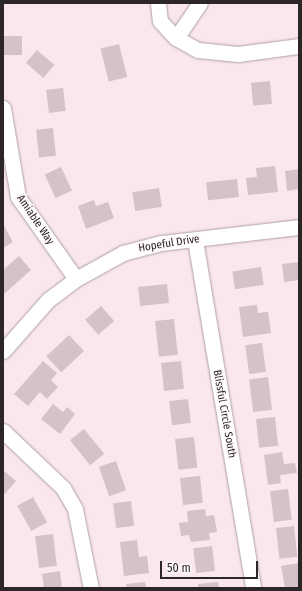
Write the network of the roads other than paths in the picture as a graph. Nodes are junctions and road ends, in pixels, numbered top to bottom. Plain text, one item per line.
1 (158, 3) edge
2 (200, 3) edge
3 (176, 38) junction
4 (299, 46) edge
5 (3, 108) edge
6 (299, 227) edge
7 (195, 240) junction
8 (76, 279) junction
9 (3, 351) edge
10 (3, 431) edge
11 (91, 588) edge
12 (253, 588) edge

1 - 3 street
2 - 3 street
3 - 4 street
5 - 8 street, Amiable Way
6 - 7 street, Hopeful Drive
7 - 8 street, Hopeful Drive
7 - 12 street, Blissful Circle South
8 - 9 street, Hopeful Drive
10 - 11 street

